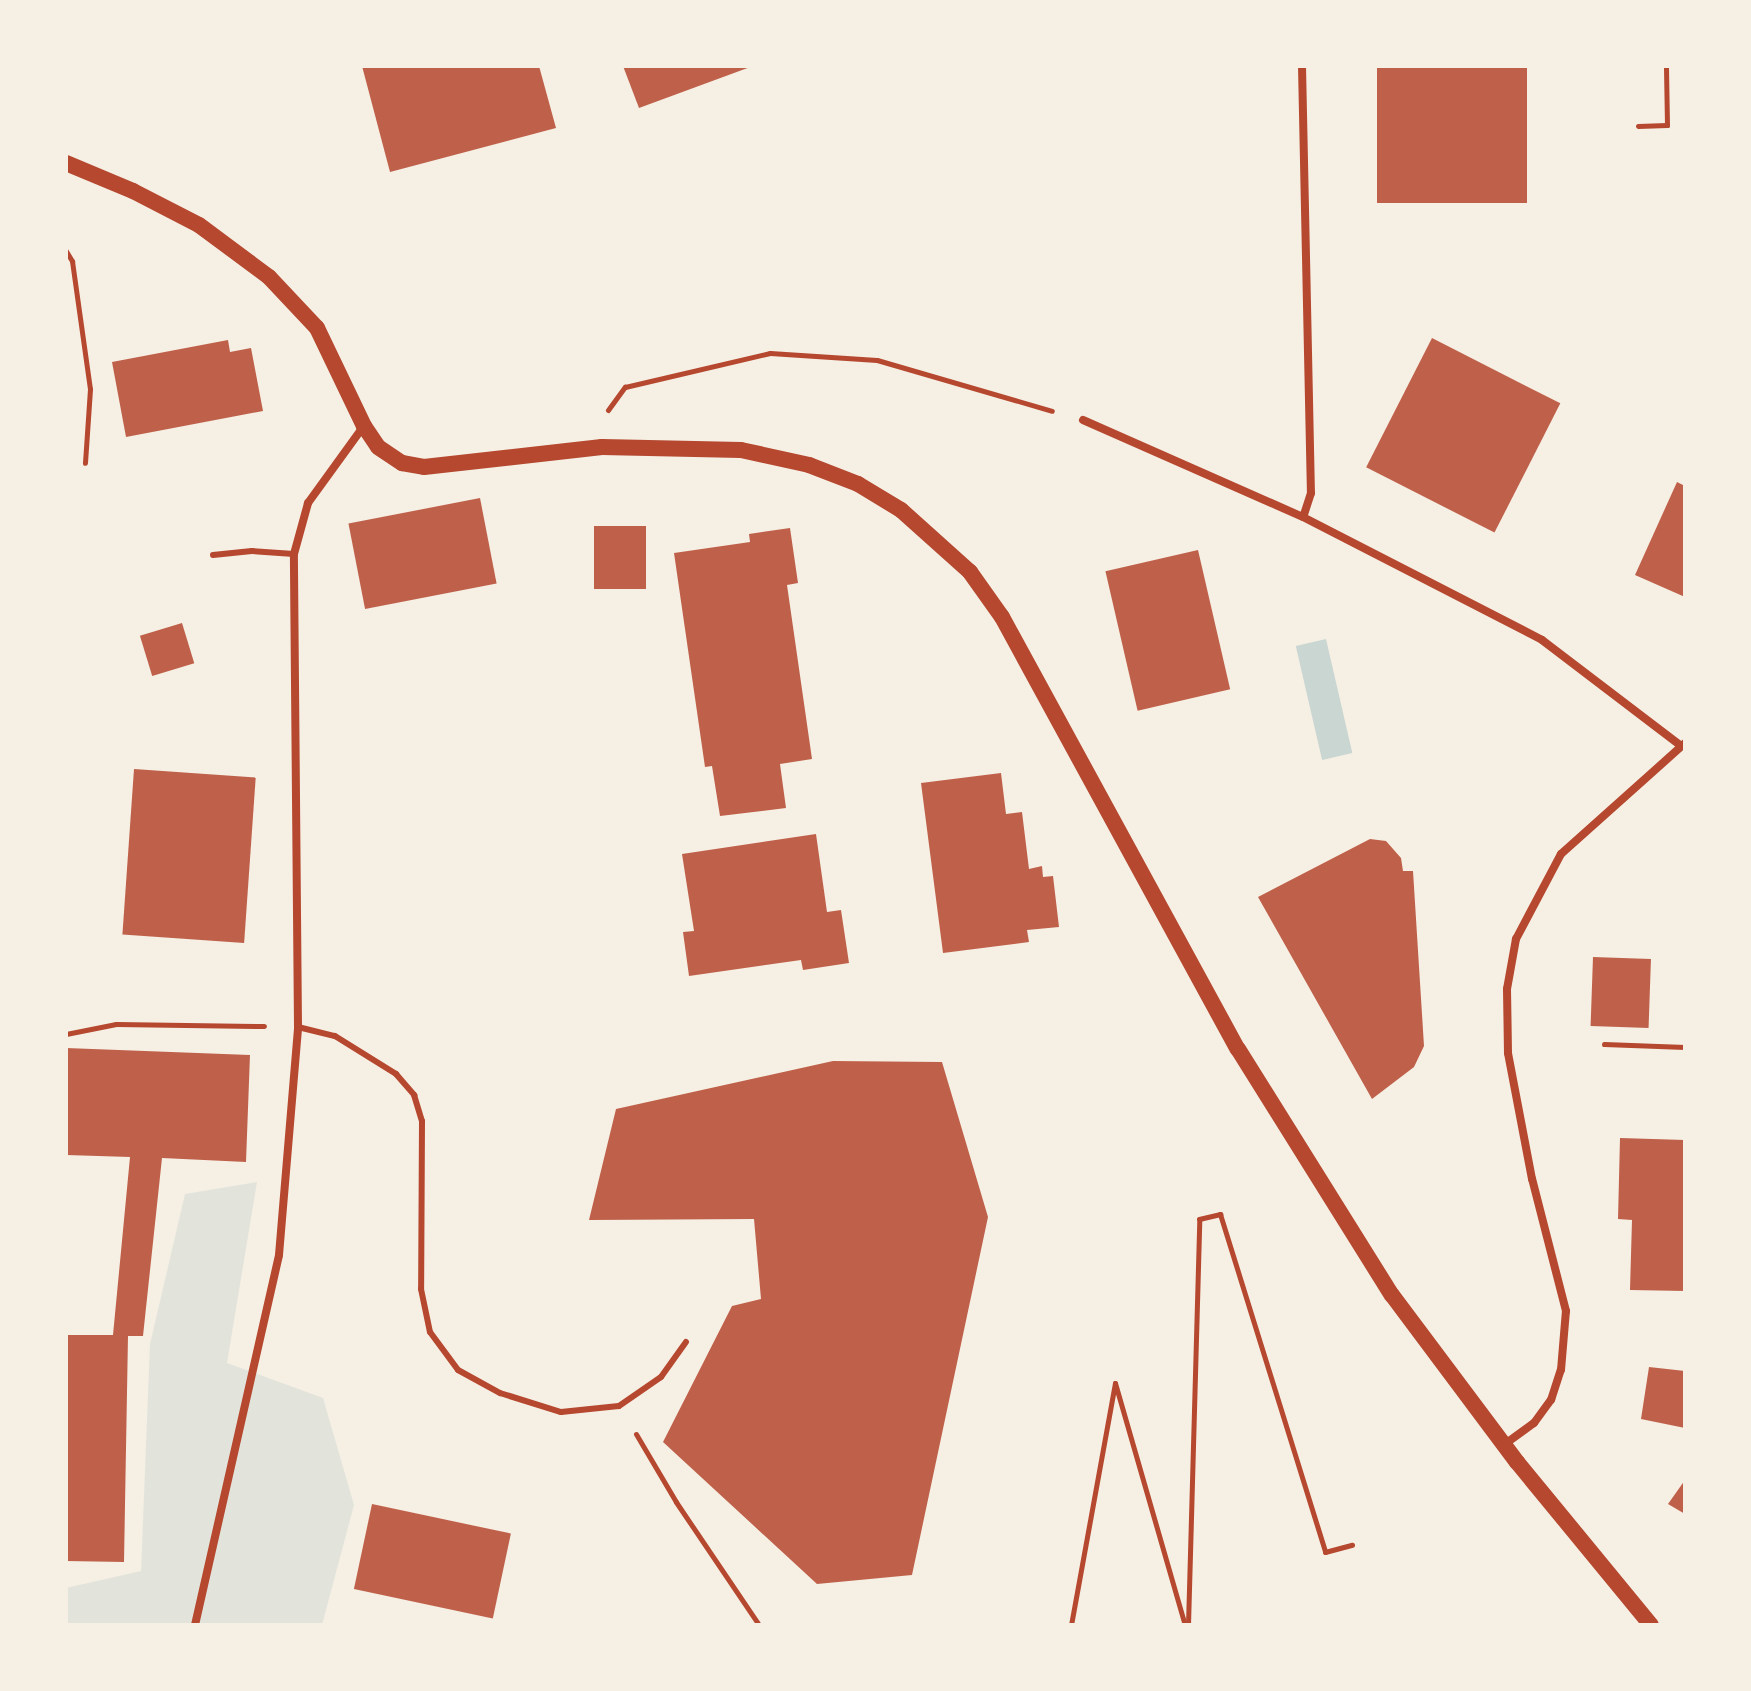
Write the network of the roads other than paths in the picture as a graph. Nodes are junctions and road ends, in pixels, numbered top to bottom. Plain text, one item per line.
1 (1302, 66) edge
2 (66, 163) edge
3 (1083, 420) road end
4 (364, 426) junction
5 (1303, 517) junction
6 (294, 554) junction
7 (213, 555) dead end
8 (1683, 745) edge
9 (298, 1027) junction
10 (686, 1342) dead end
11 (1504, 1445) junction
12 (195, 1625) edge
13 (1651, 1625) edge

1 - 5 street
2 - 4 main road
3 - 5 street
4 - 6 street
4 - 11 main road
5 - 8 street
6 - 7 lane
6 - 9 street
8 - 11 street
9 - 10 lane
9 - 12 street
11 - 13 main road

